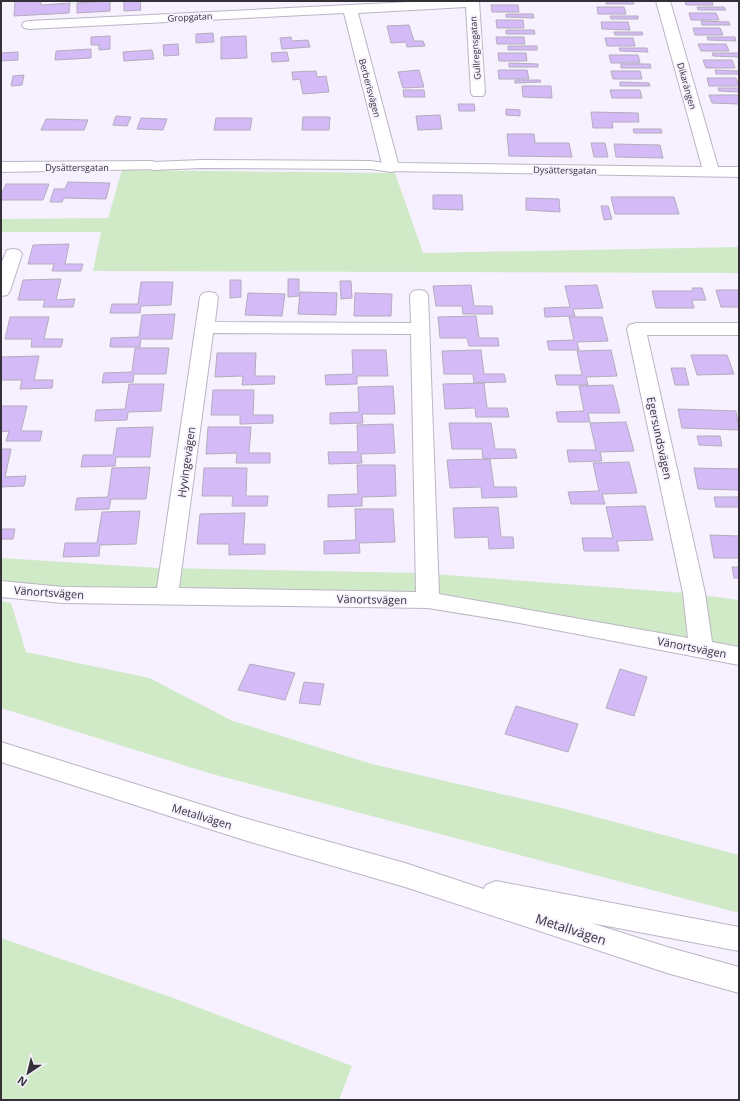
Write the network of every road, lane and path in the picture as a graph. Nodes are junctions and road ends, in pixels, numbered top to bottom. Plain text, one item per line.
1 (663, 1) edge
2 (472, 2) edge
3 (350, 9) junction
4 (30, 25) dead end
5 (478, 93) dead end
6 (152, 166) joint
7 (1, 167) edge
8 (391, 168) junction
9 (711, 171) junction
10 (739, 172) edge
11 (14, 254) dead end
12 (2, 288) edge
13 (419, 295) dead end
14 (209, 297) dead end
15 (205, 327) junction
16 (420, 329) junction
17 (739, 329) edge
18 (1, 589) edge
19 (167, 597) junction
20 (428, 600) junction
21 (701, 649) junction
22 (739, 656) edge
23 (1, 752) edge
24 (405, 875) junction
25 (739, 939) edge
26 (739, 980) edge

1 - 9 street, Dikarängen
2 - 3 street, Gullregnsgatan
2 - 5 street, Gullregnsgatan
3 - 4 street, Gropgatan
3 - 8 street, Berberisvägen
6 - 7 street, Dysättersgatan
6 - 8 lane
8 - 9 street, Dysättersgatan
9 - 10 street, Dysättersgatan
11 - 12 street
13 - 16 street
14 - 15 street, Hyvingevägen
15 - 16 street
15 - 19 street, Hyvingevägen
16 - 20 street
17 - 21 street, Egersundsvägen
18 - 19 street, Vänortsvägen
19 - 20 street, Vänortsvägen
20 - 21 street, Vänortsvägen
21 - 22 street, Vänortsvägen
23 - 24 street, Metallvägen
24 - 25 street, Metallvägen
24 - 26 street, Metallvägen

